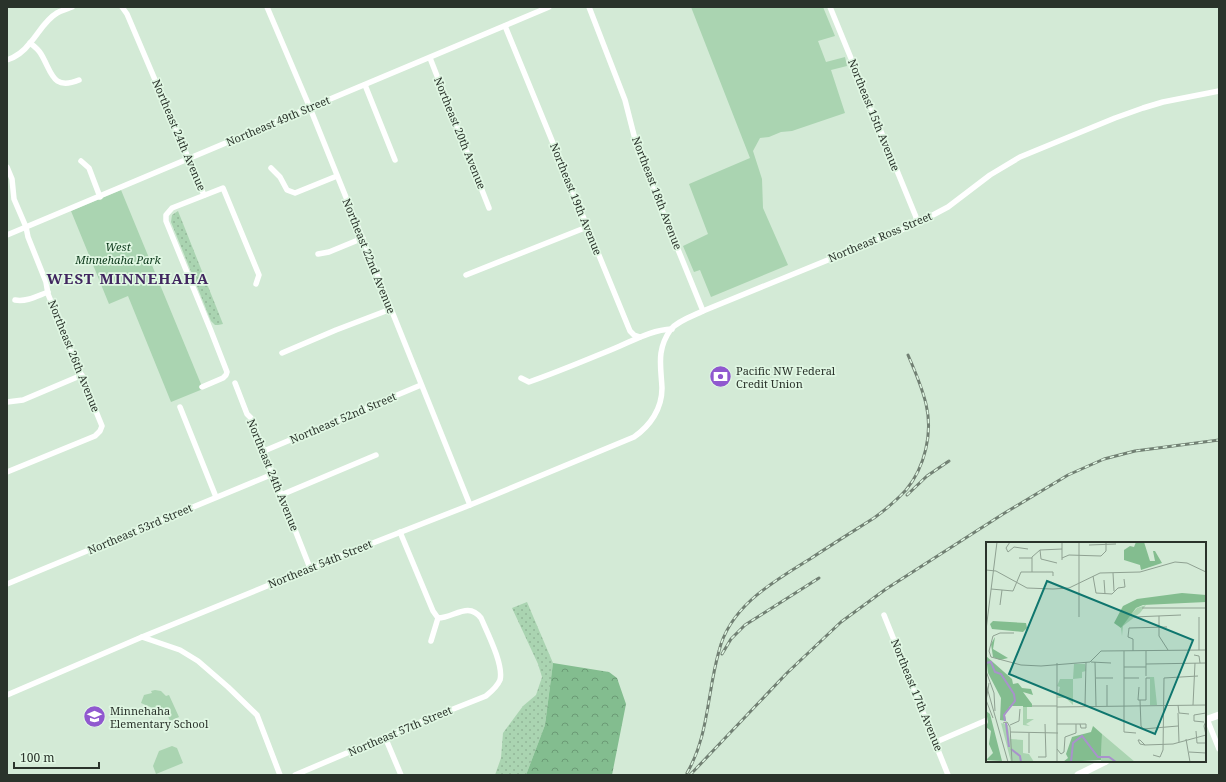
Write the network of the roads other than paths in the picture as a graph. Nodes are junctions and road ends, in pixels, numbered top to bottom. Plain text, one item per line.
1 (72, 7) edge
2 (122, 7) edge
3 (266, 7) edge
4 (549, 7) edge
5 (589, 7) edge
6 (830, 7) edge
7 (505, 26) junction
8 (30, 43) junction
9 (430, 58) junction
10 (7, 60) edge
11 (79, 80) dead end
12 (365, 85) junction
13 (1219, 91) edge
14 (310, 108) junction
15 (189, 159) junction
16 (395, 160) dead end
17 (81, 161) dead end
18 (7, 167) edge
19 (271, 168) dead end
20 (337, 176) junction
21 (204, 195) junction
22 (100, 197) junction
23 (490, 208) dead end
24 (916, 224) junction
25 (26, 227) junction
26 (587, 227) junction
27 (7, 235) edge
28 (363, 238) junction
29 (318, 254) dead end
30 (466, 275) dead end
31 (256, 284) dead end
32 (48, 292) junction
33 (15, 300) dead end
34 (391, 309) junction
35 (703, 311) junction
36 (672, 329) junction
37 (640, 337) junction
38 (282, 353) dead end
39 (82, 376) junction
40 (521, 378) dead end
41 (235, 383) dead end
42 (421, 385) junction
43 (202, 387) dead end
44 (7, 402) edge
45 (180, 407) dead end
46 (634, 437) joint
47 (264, 451) junction
48 (376, 456) dead end
49 (7, 472) edge
50 (273, 474) junction
51 (281, 495) junction
52 (216, 497) junction
53 (470, 505) junction
54 (400, 532) junction
55 (310, 568) junction
56 (7, 584) edge
57 (884, 615) dead end
58 (438, 618) junction
59 (142, 637) junction
60 (431, 641) dead end
61 (7, 694) edge
62 (1219, 715) edge
63 (986, 720) edge
64 (1206, 720) edge
65 (385, 737) junction
66 (936, 742) junction
67 (1219, 749) edge
68 (1104, 762) edge
69 (280, 775) edge
70 (295, 775) edge
71 (400, 775) edge
72 (948, 775) edge
73 (1078, 775) edge

1 - 8 street
2 - 15 street, Northeast 24th Avenue
3 - 14 street, Northeast 22nd Avenue
4 - 7 street, Northeast 49th Street
5 - 35 street, Northeast 18th Avenue
6 - 24 street, Northeast 15th Avenue
7 - 9 street, Northeast 49th Street
7 - 26 street, Northeast 19th Avenue
8 - 10 street
8 - 11 street
9 - 12 street, Northeast 49th Street
9 - 23 street, Northeast 20th Avenue
12 - 14 street, Northeast 49th Street
12 - 16 street
13 - 24 street, Northeast Ross Street
14 - 15 street, Northeast 49th Street
14 - 20 street, Northeast 22nd Avenue
15 - 21 street, Northeast 24th Avenue
15 - 22 street, Northeast 49th Street
17 - 22 street
18 - 25 street, Northeast 26th Avenue
19 - 20 street
20 - 28 street, Northeast 22nd Avenue
21 - 31 street
21 - 43 street, Northeast 24th Avenue
22 - 25 street, Northeast 49th Street
24 - 35 street, Northeast Ross Street
25 - 27 street, Northeast 49th Street
25 - 32 street, Northeast 26th Avenue
26 - 30 street
26 - 37 street, Northeast 19th Avenue
28 - 29 street
28 - 34 street, Northeast 22nd Avenue
32 - 33 street
32 - 39 street, Northeast 26th Avenue
34 - 38 street
34 - 42 street, Northeast 22nd Avenue
35 - 36 street, Northeast Ross Street
36 - 37 street
36 - 46 street, Northeast Ross Street
37 - 40 street
39 - 44 street
39 - 49 street, Northeast 26th Avenue
41 - 47 street, Northeast 24th Avenue
42 - 47 street, Northeast 52nd Street
42 - 53 street, Northeast 22nd Avenue
45 - 52 street
46 - 53 street, Northeast 54th Street
47 - 50 street, Northeast 24th Avenue
48 - 51 street
50 - 51 street, Northeast 24th Avenue
50 - 52 street, Northeast 53rd Street
51 - 55 street, Northeast 24th Avenue
52 - 56 street, Northeast 53rd Street
53 - 54 street, Northeast 54th Street
54 - 55 street, Northeast 54th Street
54 - 58 street
55 - 59 street, Northeast 54th Street
57 - 66 street, Northeast 17th Avenue
58 - 60 street
58 - 65 street, Northeast 57th Street
59 - 61 street, Northeast 54th Street
59 - 69 street
62 - 64 main road
63 - 66 street
64 - 67 street
65 - 70 street, Northeast 57th Street
65 - 71 street
66 - 72 street, Northeast 17th Avenue
68 - 73 main road

